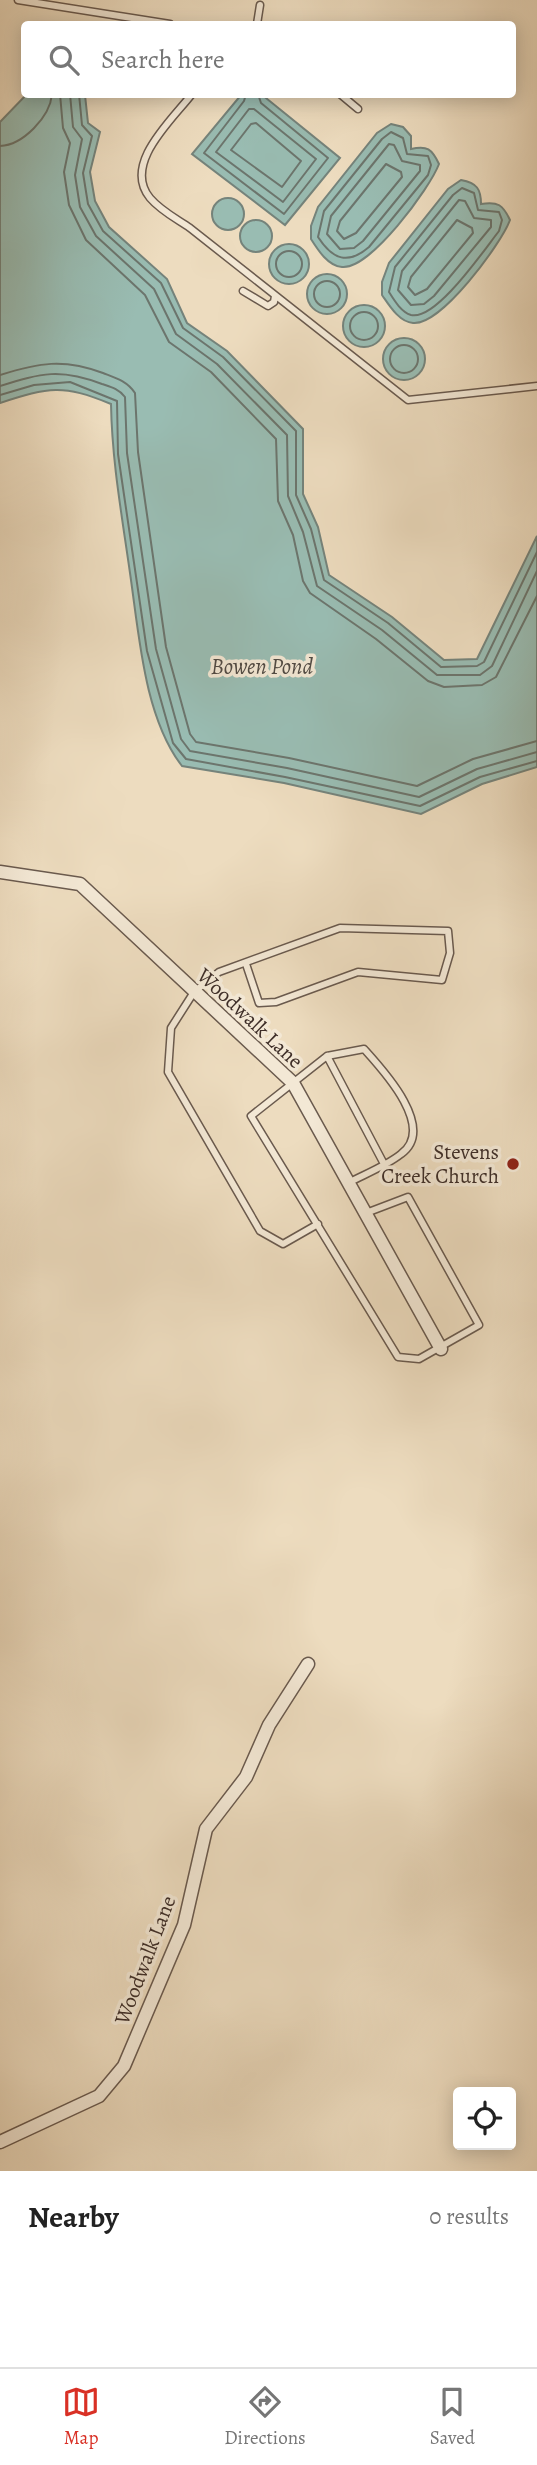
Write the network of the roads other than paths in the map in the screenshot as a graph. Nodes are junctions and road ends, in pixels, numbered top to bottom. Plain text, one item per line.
1 (18, 0) edge
2 (260, 5) dead end
3 (151, 21) edge
4 (257, 21) edge
5 (189, 98) edge
6 (345, 98) edge
7 (358, 109) dead end
8 (243, 291) dead end
9 (275, 296) junction
10 (537, 386) edge
11 (0, 872) edge
12 (246, 964) junction
13 (194, 992) junction
14 (327, 1056) junction
15 (293, 1083) junction
16 (384, 1164) junction
17 (348, 1183) junction
18 (366, 1213) junction
19 (318, 1224) junction
20 (441, 1349) junction
21 (308, 1664) dead end
22 (0, 2142) edge

1 - 3 lane
2 - 4 lane
5 - 9 lane
6 - 7 lane
8 - 9 lane
9 - 10 lane
11 - 13 street, Woodwalk Lane
12 - 12 lane
12 - 13 lane
13 - 15 street, Woodwalk Lane
13 - 19 lane
14 - 15 lane
14 - 16 lane
14 - 16 lane
15 - 17 street, Woodwalk Lane
15 - 19 lane
16 - 17 lane
17 - 18 street, Woodwalk Lane
18 - 20 street, Woodwalk Lane
18 - 20 lane
19 - 20 lane
21 - 22 street, Woodwalk Lane

